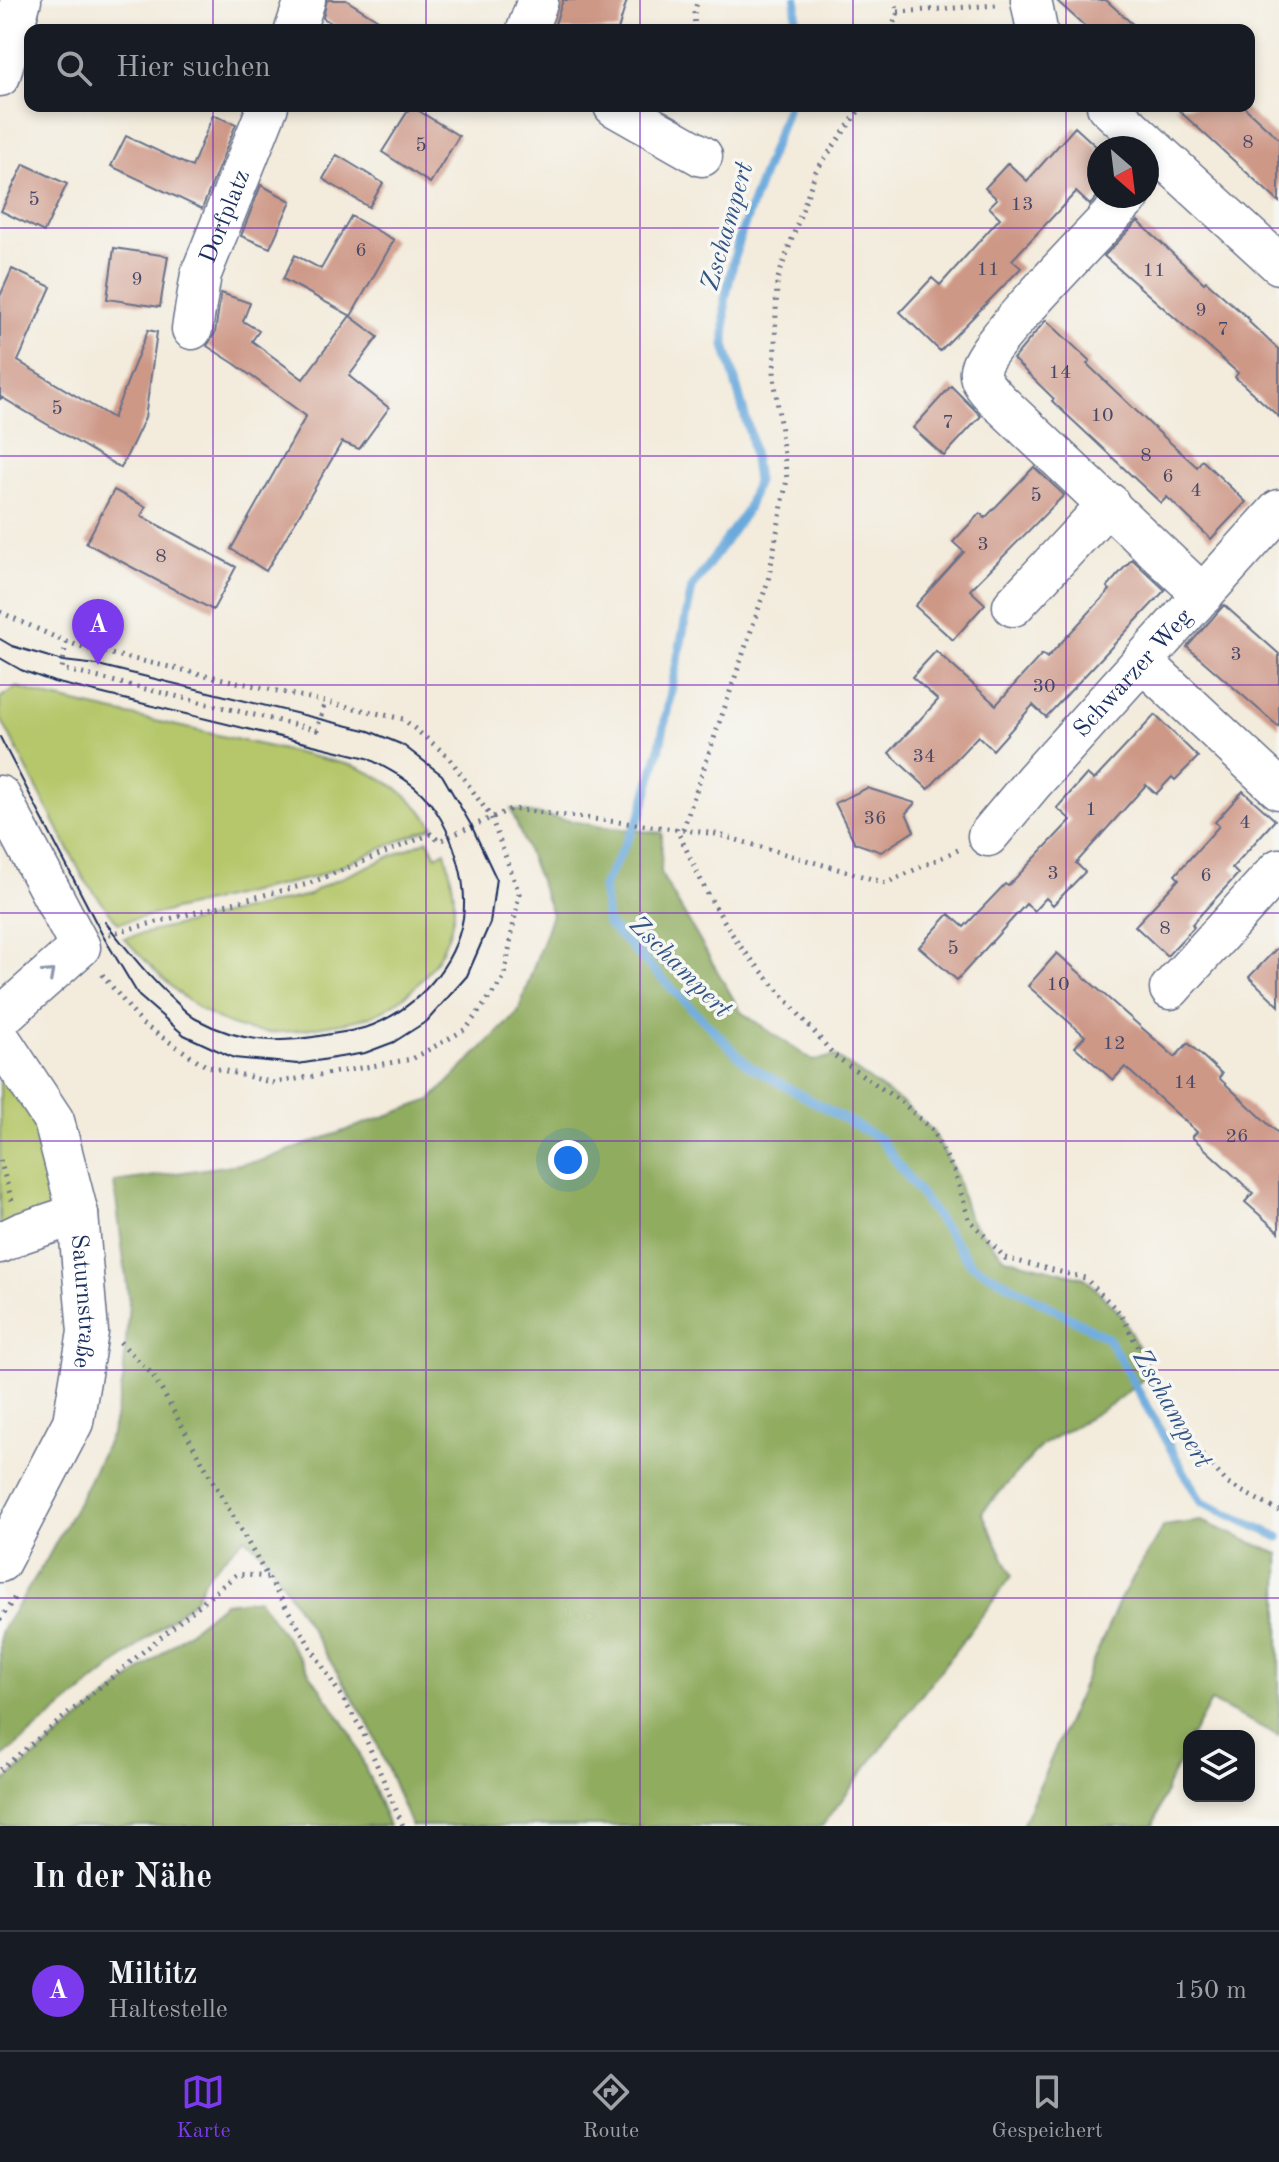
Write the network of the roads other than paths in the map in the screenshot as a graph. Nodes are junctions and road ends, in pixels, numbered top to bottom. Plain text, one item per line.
1 (21, 0) edge
2 (305, 0) edge
3 (538, 0) edge
4 (297, 24) edge
5 (529, 24) edge
6 (0, 76) edge
7 (266, 112) edge
8 (625, 112) edge
9 (1112, 112) edge
10 (1131, 136) edge
11 (702, 156) dead end
12 (1159, 169) edge
13 (1119, 208) edge
14 (1279, 264) edge
15 (192, 329) dead end
16 (1109, 503) junction
17 (1279, 510) edge
18 (1203, 595) junction
19 (1013, 606) dead end
20 (1143, 662) junction
21 (1279, 789) edge
22 (0, 796) edge
23 (988, 836) road end
24 (1279, 869) edge
25 (1170, 989) dead end
26 (0, 1018) edge
27 (0, 1039) edge
28 (78, 1214) junction
29 (11, 1238) edge
30 (0, 1562) edge

1 - 6 street
2 - 4 street
3 - 5 street
7 - 15 street, Dorfplatz
8 - 11 street
9 - 10 street
12 - 14 street
13 - 16 street
16 - 18 street
16 - 19 street
17 - 18 street, Schwarzer Weg
18 - 20 street, Schwarzer Weg
20 - 21 street
20 - 23 street, Schwarzer Weg
26 -> 22 street
24 - 25 street
27 - 28 street, Saturnstraße
28 - 29 street, Saturnstraße
28 - 30 street, Saturnstraße

